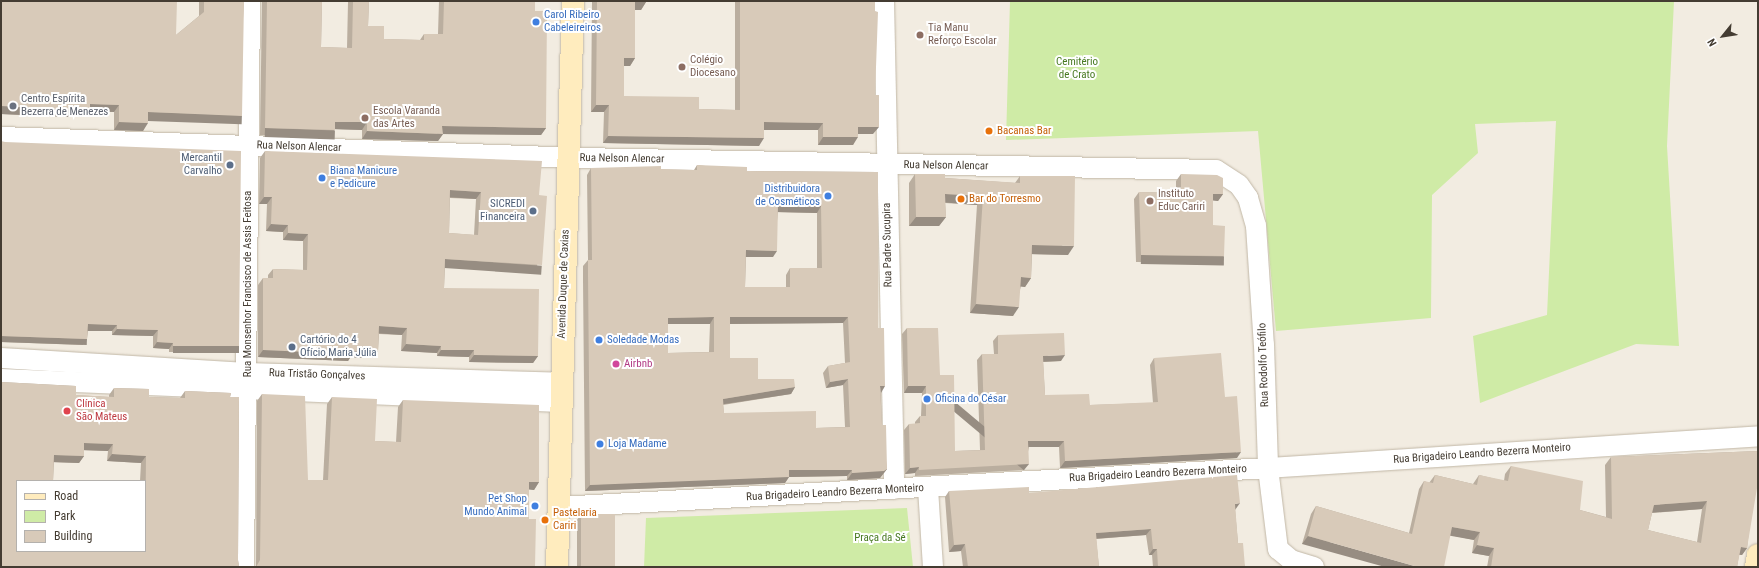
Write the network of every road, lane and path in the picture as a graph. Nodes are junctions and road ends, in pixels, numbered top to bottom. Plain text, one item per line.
1 (250, 1) edge
2 (573, 1) edge
3 (884, 1) edge
4 (1, 137) edge
5 (248, 145) junction
6 (568, 157) junction
7 (886, 165) junction
8 (1239, 185) joint
9 (1, 358) edge
10 (1, 379) edge
11 (247, 382) junction
12 (561, 392) junction
13 (1758, 436) edge
14 (1268, 468) junction
15 (928, 488) junction
16 (894, 489) junction
17 (558, 507) junction
18 (1758, 556) edge
19 (244, 567) edge
20 (557, 567) edge
21 (933, 567) edge
22 (1314, 567) edge
23 (1756, 567) edge

1 - 5 street, Rua Monsenhor Francisco de Assis Feitosa
2 - 6 main road, Avenida Duque de Caxias
3 - 7 street, Rua Padre Sucupira
4 - 5 street, Rua Nelson Alencar
5 - 6 street, Rua Nelson Alencar
5 - 11 street, Rua Monsenhor Francisco de Assis Feitosa
6 - 7 street, Rua Nelson Alencar
6 - 12 main road, Avenida Duque de Caxias
7 - 8 street, Rua Nelson Alencar
7 - 16 street, Rua Padre Sucupira
8 - 14 street, Rua Rodolfo Teófilo
9 - 11 street, Rua Tristão Gonçalves
10 - 11 street, Rua Tristão Gonçalves
11 - 12 street, Rua Tristão Gonçalves
11 - 19 street, Rua Monsenhor Francisco de Assis Feitosa
12 - 17 main road, Avenida Duque de Caxias
13 - 14 street, Rua Brigadeiro Leandro Bezerra Monteiro
14 - 15 street, Rua Brigadeiro Leandro Bezerra Monteiro
14 - 22 street, Rua Rodolfo Teófilo
15 - 16 street, Rua Brigadeiro Leandro Bezerra Monteiro
15 - 21 street
16 - 17 street, Rua Brigadeiro Leandro Bezerra Monteiro
17 - 20 main road, Avenida Duque de Caxias
18 - 23 main road

